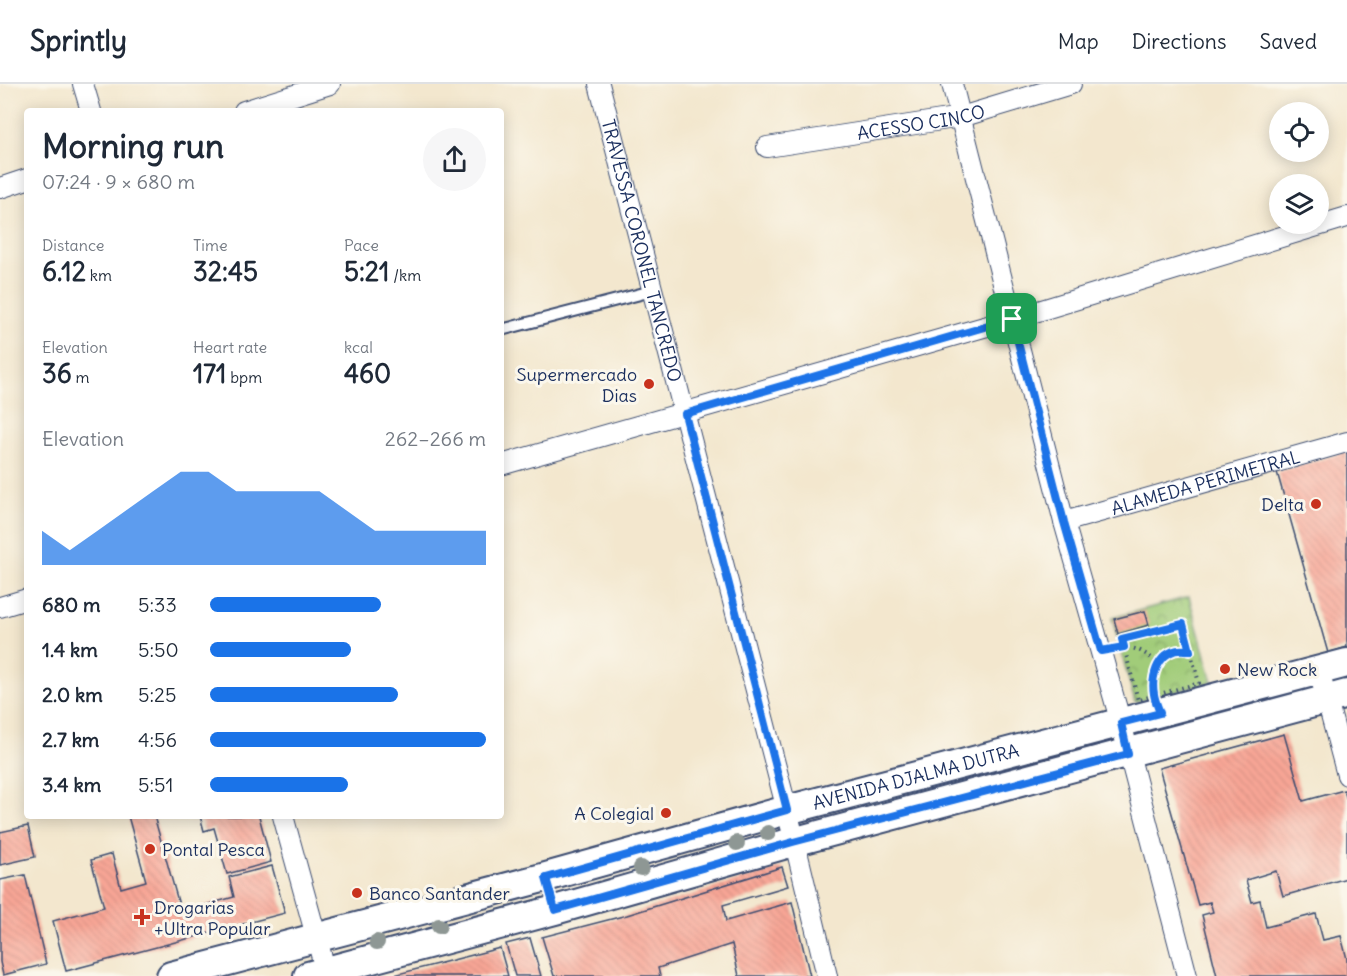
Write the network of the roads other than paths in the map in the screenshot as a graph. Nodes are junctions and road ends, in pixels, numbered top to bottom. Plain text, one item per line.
1 (83, 84) edge
2 (330, 84) edge
3 (599, 84) edge
4 (952, 84) edge
5 (1071, 84) edge
6 (90, 108) edge
7 (254, 108) edge
8 (961, 117) junction
9 (768, 147) dead end
10 (24, 180) edge
11 (0, 188) edge
12 (1347, 217) edge
13 (652, 291) junction
14 (1012, 319) junction
15 (504, 329) edge
16 (685, 414) junction
17 (1347, 442) edge
18 (504, 464) edge
19 (1064, 522) junction
20 (24, 600) edge
21 (0, 607) edge
22 (1347, 663) edge
23 (1319, 671) junction
24 (1336, 697) edge
25 (1121, 723) junction
26 (1128, 754) junction
27 (1347, 775) edge
28 (787, 810) junction
29 (284, 819) edge
30 (793, 842) junction
31 (546, 878) junction
32 (555, 910) junction
33 (316, 938) junction
34 (320, 974) edge
35 (171, 976) edge
36 (827, 976) edge
37 (1187, 976) edge

1 - 6 street
2 - 7 street
3 - 13 street, TRAVESSA CORONEL TANCREDO
4 - 8 street
5 - 8 street, ACESSO CINCO
8 - 9 street, ACESSO CINCO
8 - 14 street
10 - 11 street
12 - 14 street
13 - 15 lane
13 - 16 street, TRAVESSA CORONEL TANCREDO
14 - 16 street
14 - 19 street
16 - 18 street
16 - 28 street, TRAVESSA CORONEL TANCREDO
17 - 19 street, ALAMEDA PERIMETRAL
19 - 25 street
20 - 21 street
22 - 23 street, AVENIDA DJALMA DUTRA
23 - 24 street
23 - 25 street, AVENIDA DJALMA DUTRA
24 - 26 street, AVENIDA DJALMA DUTRA
24 - 27 street
25 - 26 street
25 - 28 street, AVENIDA DJALMA DUTRA
26 - 30 street, AVENIDA DJALMA DUTRA
26 - 37 street
28 - 30 street, TRAVESSA CORONEL TANCREDO
28 - 31 street, AVENIDA DJALMA DUTRA
29 - 33 street
30 - 32 street, AVENIDA DJALMA DUTRA
30 - 36 street, TRAVESSA CORONEL TANCREDO
31 - 32 street
31 - 33 street, AVENIDA DJALMA DUTRA
32 - 34 street, AVENIDA DJALMA DUTRA
33 - 34 street
33 - 35 street, AVENIDA DJALMA DUTRA

